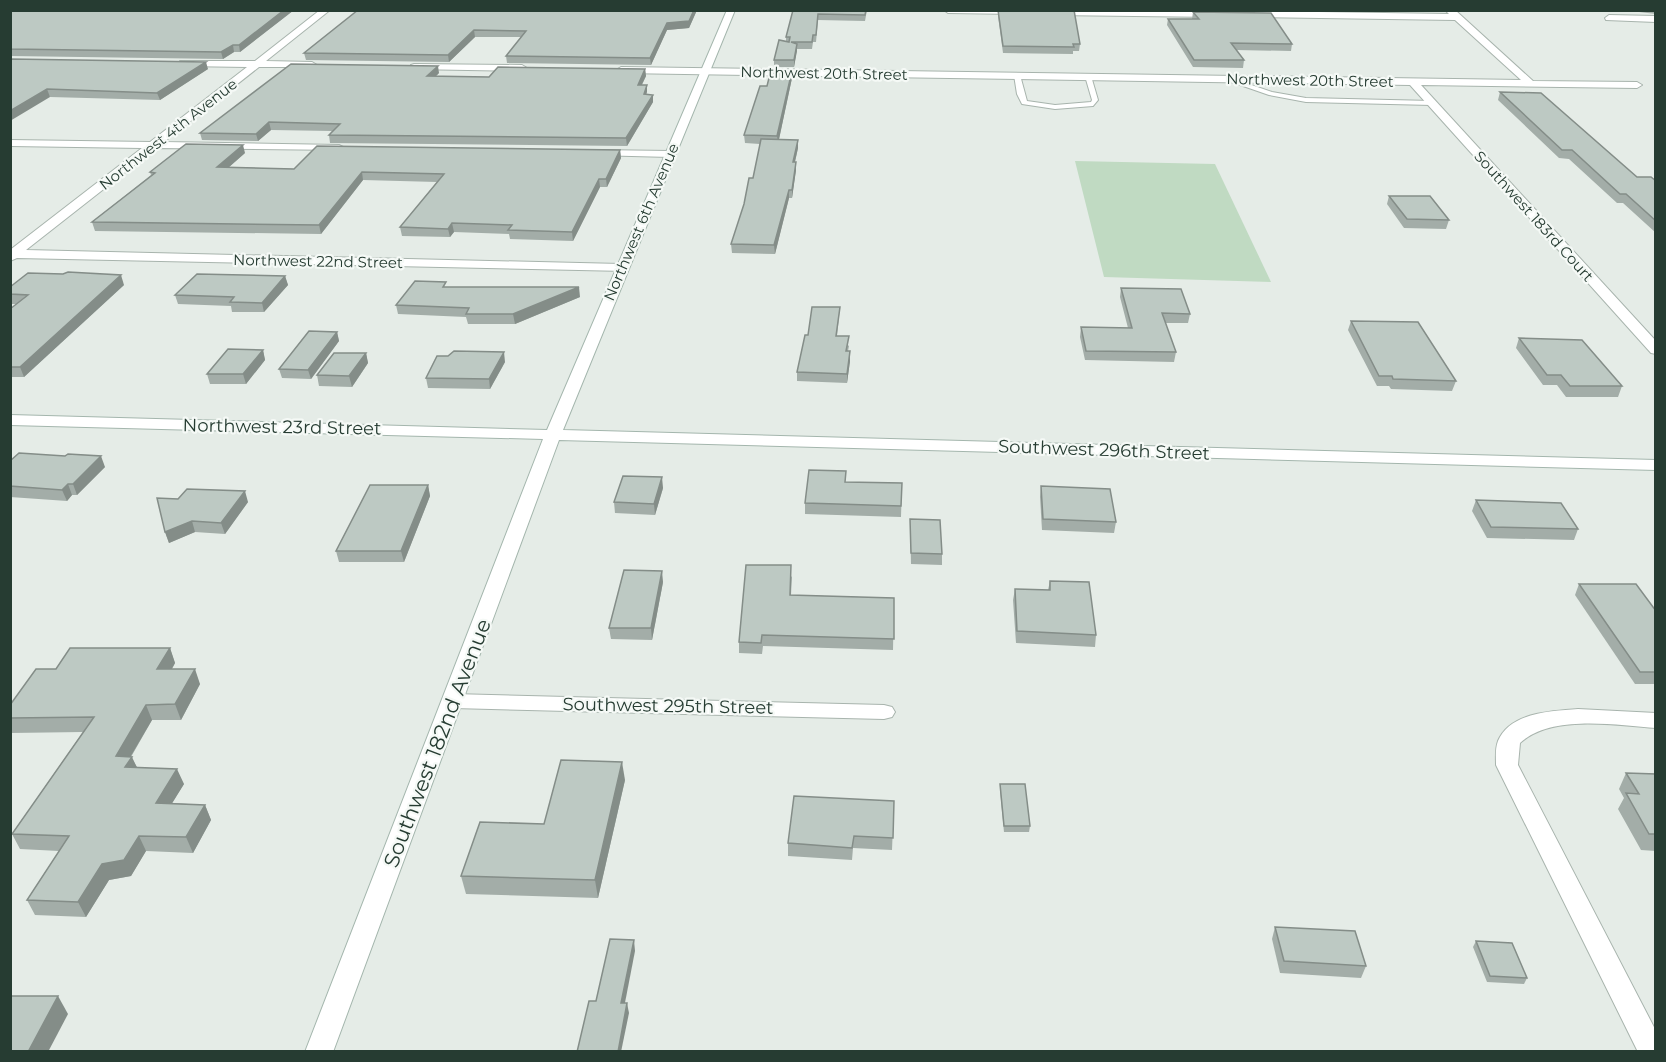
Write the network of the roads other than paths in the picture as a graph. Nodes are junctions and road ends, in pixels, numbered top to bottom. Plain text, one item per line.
1 (326, 10) edge
2 (731, 10) edge
3 (948, 10) edge
4 (1028, 12) edge
5 (1039, 12) edge
6 (1141, 12) edge
7 (1294, 13) edge
8 (1224, 14) edge
9 (1236, 14) edge
10 (1452, 14) edge
11 (1609, 18) dead end
12 (1656, 19) edge
13 (175, 63) edge
14 (257, 64) junction
15 (328, 65) edge
16 (398, 66) edge
17 (528, 68) edge
18 (610, 70) edge
19 (704, 71) junction
20 (1017, 75) junction
21 (1088, 76) junction
22 (1225, 78) junction
23 (1412, 81) junction
24 (1530, 83) junction
25 (1637, 85) dead end
26 (1432, 104) junction
27 (10, 143) edge
28 (154, 145) junction
29 (346, 148) edge
30 (586, 153) edge
31 (670, 154) junction
32 (12, 255) edge
33 (621, 268) junction
34 (1656, 350) edge
35 (10, 420) edge
36 (553, 434) junction
37 (1656, 465) edge
38 (453, 701) junction
39 (884, 711) dead end
40 (1656, 721) edge
41 (319, 1052) edge
42 (1652, 1052) edge

1 - 14 street, Northwest 4th Avenue
2 - 19 street, Northwest 6th Avenue
3 - 4 street
5 - 6 street
6 - 8 street
7 - 9 street
7 - 10 street
10 - 24 street
11 - 12 street
13 - 14 street
14 - 15 street
14 - 28 street, Northwest 4th Avenue
16 - 17 street
18 - 19 street, Northwest 20th Street
19 - 20 street, Northwest 20th Street
19 - 31 street, Northwest 6th Avenue
20 - 21 street, Northwest 20th Street
20 - 21 lane
21 - 22 street, Northwest 20th Street
22 - 23 street, Northwest 20th Street
22 - 26 lane
23 - 24 street, Northwest 20th Street
23 - 26 street, Southwest 183rd Court
24 - 25 street, Northwest 20th Street
26 - 34 street, Southwest 183rd Court
27 - 28 street
28 - 29 street
28 - 32 street, Northwest 4th Avenue
30 - 31 street
31 - 33 street, Northwest 6th Avenue
32 - 33 street, Northwest 22nd Street
33 - 36 street, Northwest 6th Avenue
35 - 36 street, Northwest 23rd Street
36 - 37 street, Southwest 296th Street
36 - 38 street, Southwest 182nd Avenue
38 - 39 street, Southwest 295th Street
38 - 41 street, Southwest 182nd Avenue
40 - 42 street

